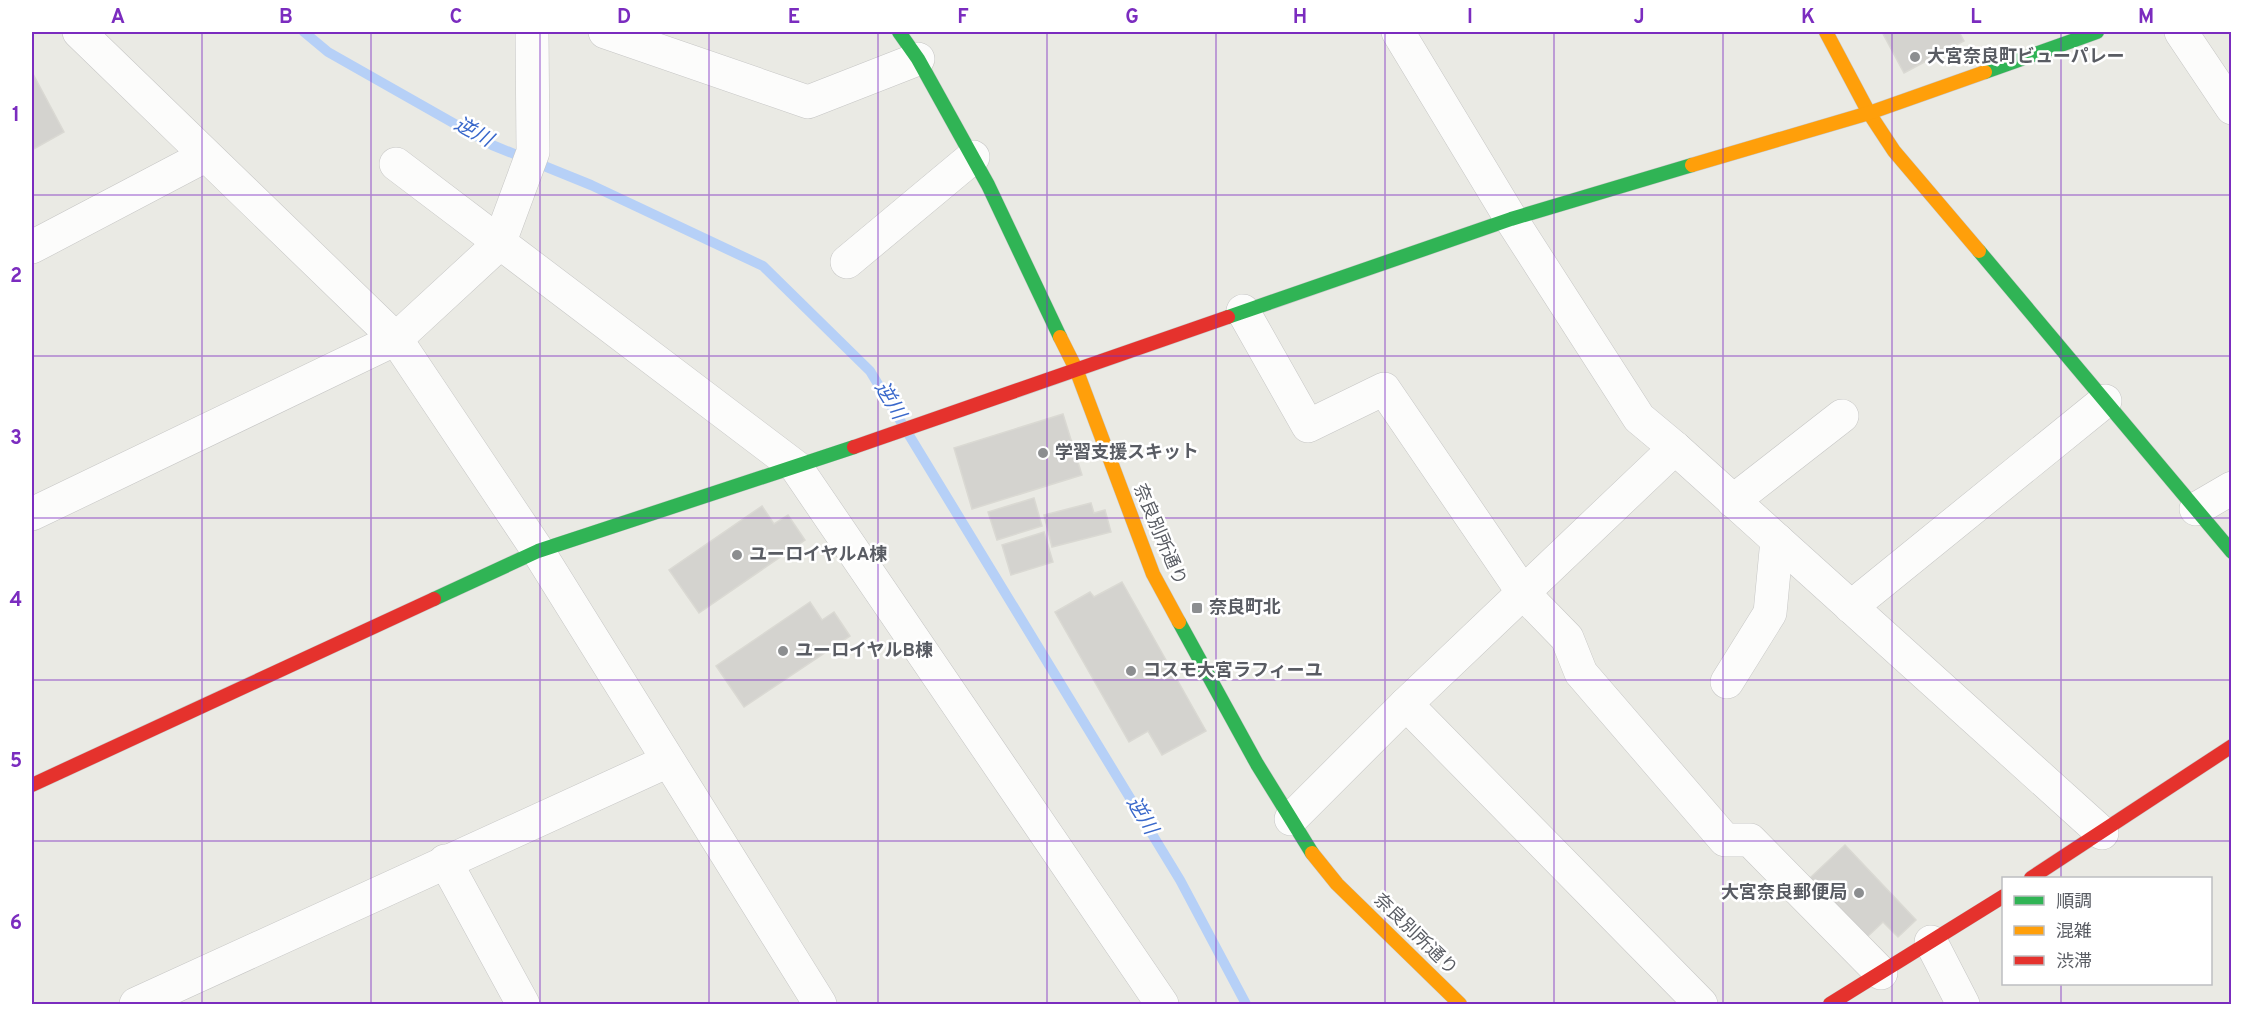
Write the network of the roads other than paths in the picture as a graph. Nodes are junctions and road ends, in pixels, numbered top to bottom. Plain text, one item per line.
1 (79, 32) edge
2 (532, 32) edge
3 (605, 32) edge
4 (900, 32) edge
5 (1398, 32) edge
6 (1826, 32) edge
7 (2097, 32) edge
8 (2181, 32) edge
9 (918, 59) junction
10 (2232, 108) edge
11 (1869, 113) junction
12 (205, 156) junction
13 (972, 157) junction
14 (396, 164) dead end
15 (1511, 219) junction
16 (499, 244) junction
17 (32, 247) edge
18 (847, 262) dead end
19 (1243, 311) junction
20 (396, 339) junction
21 (1076, 369) junction
22 (2105, 401) junction
23 (1842, 416) dead end
24 (1675, 448) junction
25 (796, 467) junction
26 (2232, 488) edge
27 (1734, 501) junction
28 (2196, 509) junction
29 (32, 514) edge
30 (1778, 540) junction
31 (538, 551) junction
32 (2232, 552) edge
33 (1524, 594) junction
34 (1851, 607) junction
35 (1727, 682) dead end
36 (1406, 704) junction
37 (2232, 746) edge
38 (668, 761) junction
39 (32, 785) edge
40 (1291, 819) junction
41 (2102, 833) junction
42 (445, 861) junction
43 (2034, 877) edge
44 (2002, 897) edge
45 (1931, 942) junction
46 (1881, 974) junction
47 (136, 1005) edge
48 (523, 1005) edge
49 (820, 1005) edge
50 (1162, 1005) edge
51 (1460, 1005) edge
52 (1701, 1005) edge
53 (1830, 1005) edge
54 (1963, 1005) edge

1 - 12 street
2 - 16 street
3 - 9 street
4 - 9 street, 奈良別所通り
5 - 15 street
6 - 11 street
7 - 11 street
8 - 10 street
9 - 13 street, 奈良別所通り
11 - 15 street
11 - 22 street
12 - 17 street
12 - 20 street
13 - 18 street
13 - 21 street, 奈良別所通り
14 - 16 street
15 - 19 street
15 - 24 street
16 - 20 street
16 - 25 street
19 - 21 street
19 - 33 street
20 - 29 street
20 - 31 street
21 - 25 street
21 - 40 street, 奈良別所通り
22 - 28 street
22 - 34 street
23 - 27 street
24 - 27 street
24 - 33 street
25 - 31 street
25 - 50 street
26 - 28 street
27 - 30 street
28 - 32 street
30 - 34 street
30 - 35 street
31 - 38 street
31 - 39 street
33 - 36 street
33 - 46 street
34 - 41 street
36 - 40 street
36 - 52 street
37 - 41 street
38 - 42 street
38 - 49 street
40 - 51 street, 奈良別所通り
41 - 43 street
42 - 47 street
42 - 48 street
44 - 45 street
45 - 46 street
45 - 54 street
46 - 53 street

